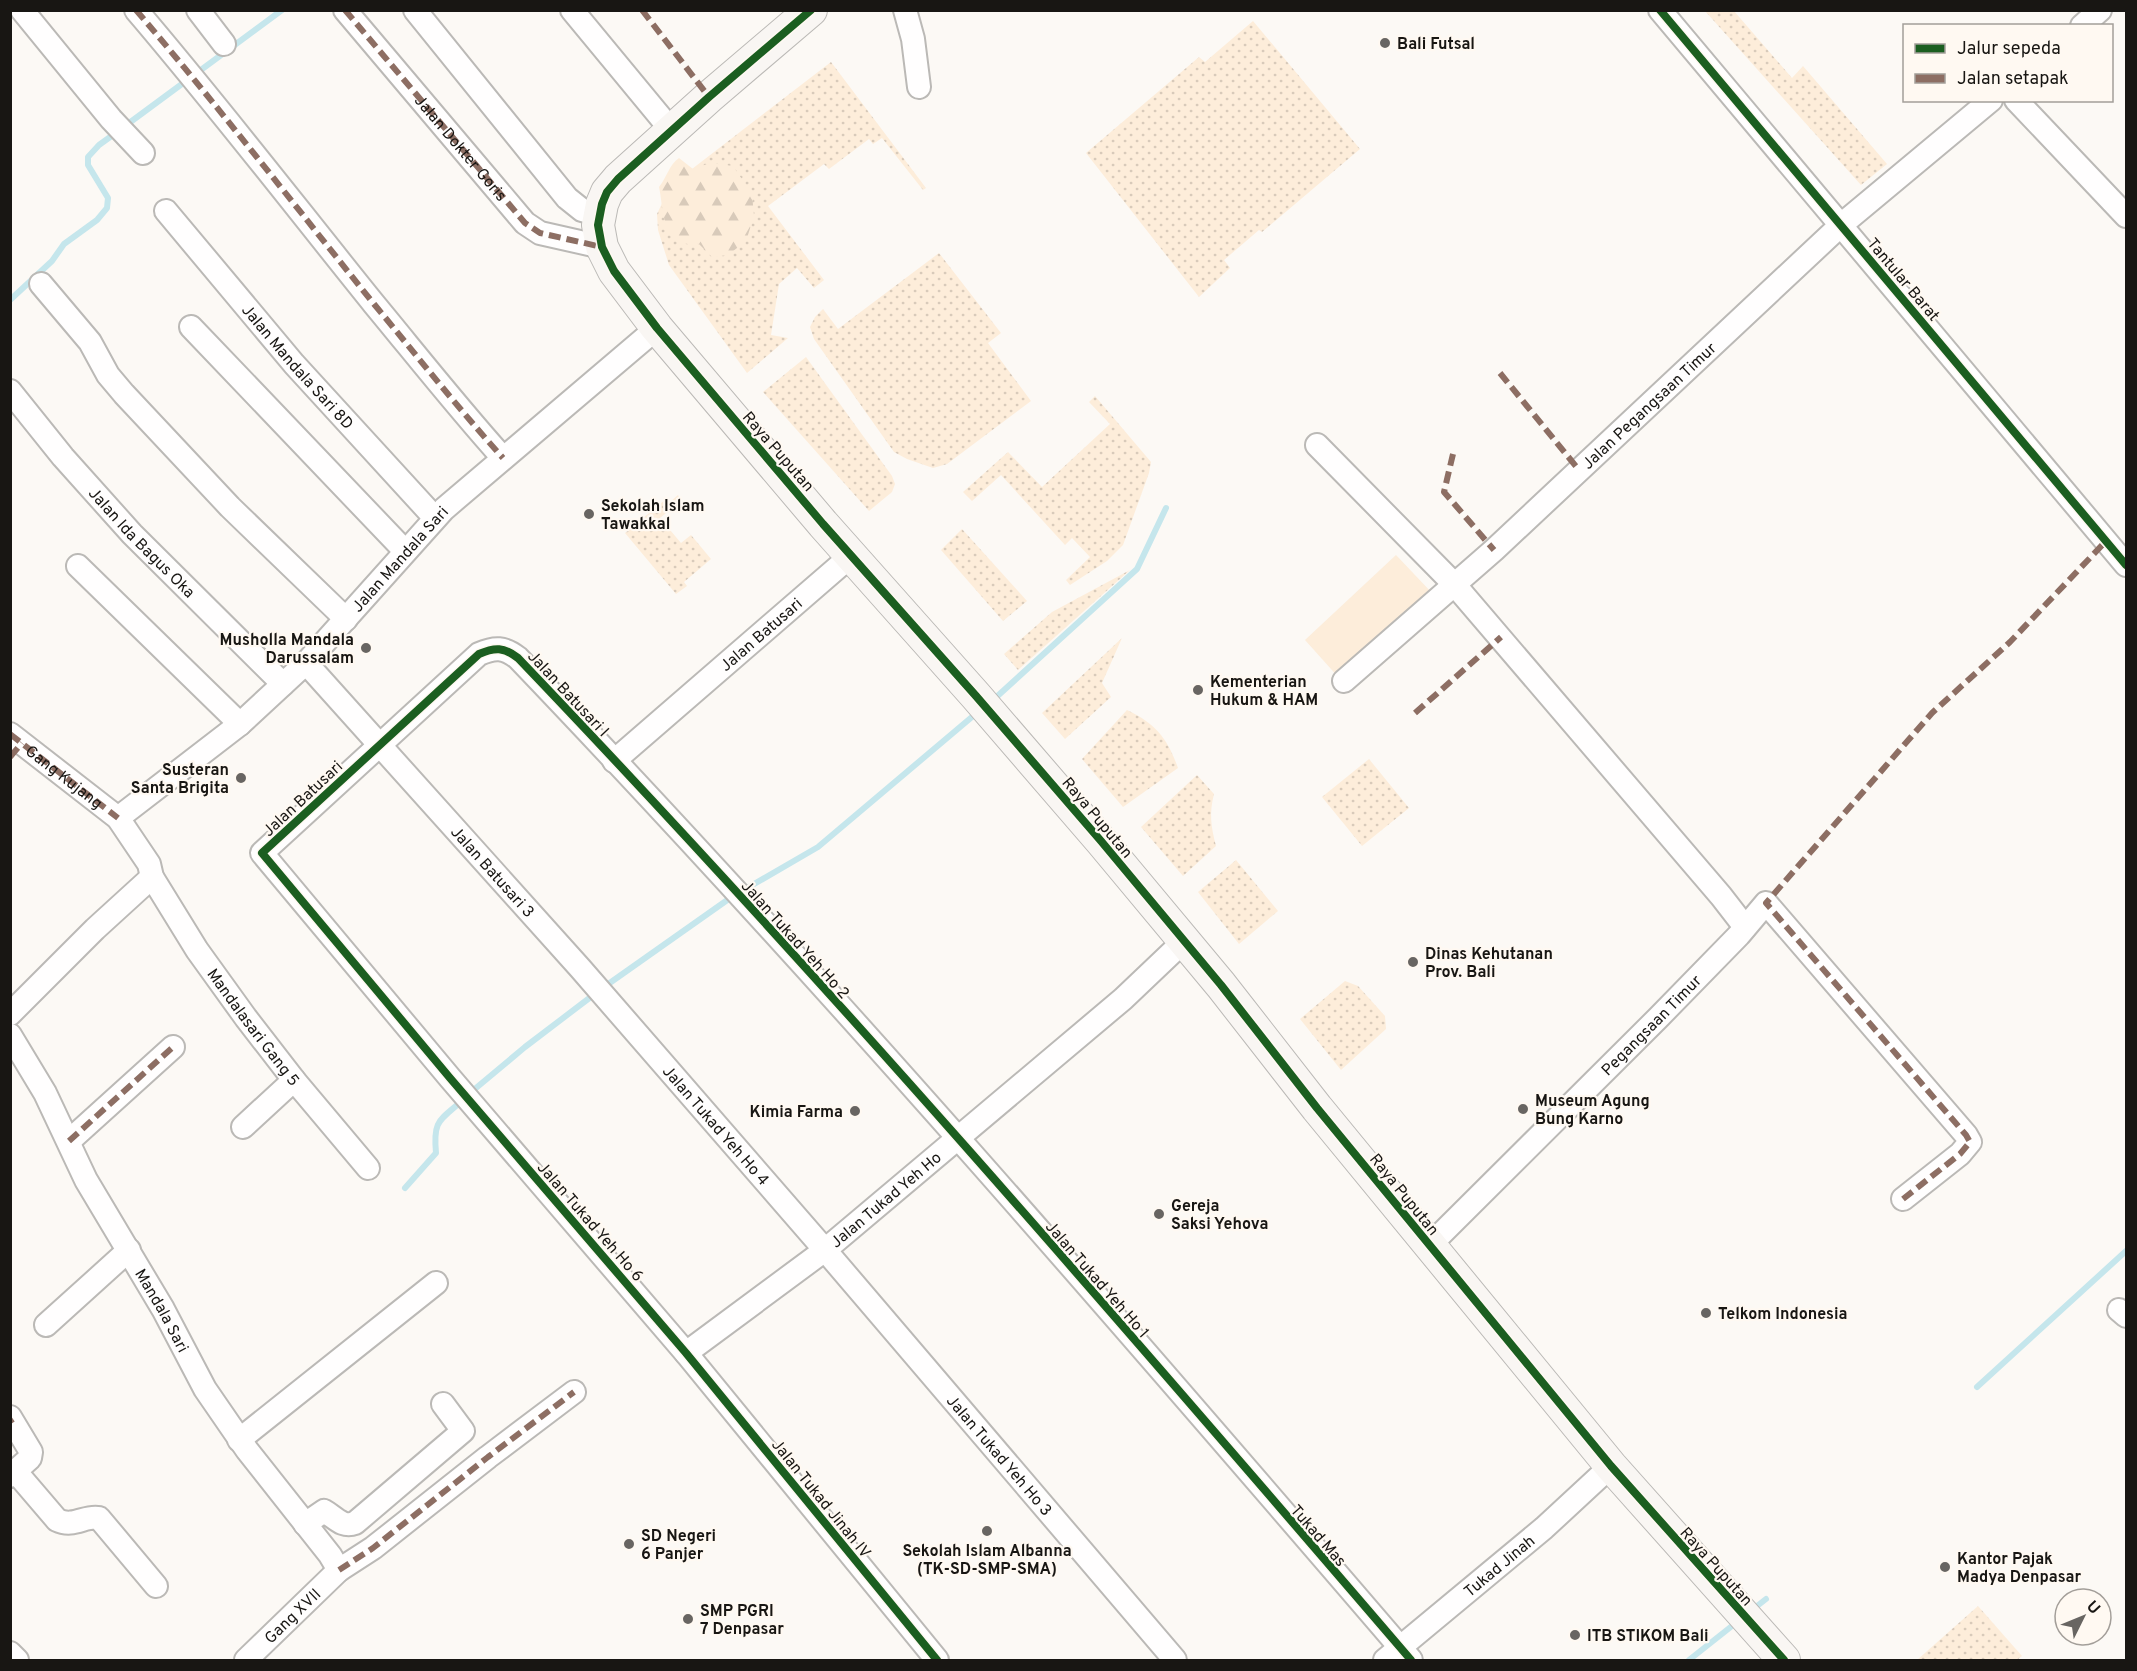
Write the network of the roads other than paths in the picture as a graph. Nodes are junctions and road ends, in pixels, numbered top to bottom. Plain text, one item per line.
1 (22, 10) edge
2 (136, 10) edge
3 (198, 10) edge
4 (345, 10) edge
5 (415, 10) edge
6 (572, 10) edge
7 (811, 10) edge
8 (905, 10) edge
9 (1660, 10) edge
10 (2100, 10) edge
11 (2084, 24) edge
12 (224, 44) dead end
13 (919, 87) dead end
14 (1988, 102) edge
15 (2018, 102) edge
16 (672, 130) junction
17 (139, 149) dead end
18 (166, 211) dead end
19 (599, 215) junction
20 (2127, 216) edge
21 (1841, 225) junction
22 (602, 247) junction
23 (41, 284) dead end
24 (191, 327) dead end
25 (657, 328) junction
26 (10, 392) edge
27 (1317, 445) dead end
28 (503, 458) junction
29 (435, 518) junction
30 (405, 551) junction
31 (2123, 552) edge
32 (852, 555) junction
33 (78, 566) dead end
34 (1454, 584) junction
35 (346, 619) junction
36 (502, 648) joint
37 (306, 663) junction
38 (1344, 681) dead end
39 (283, 684) junction
40 (240, 724) junction
41 (14, 745) edge
42 (380, 745) junction
43 (614, 761) junction
44 (118, 818) junction
45 (152, 877) junction
46 (1745, 927) junction
47 (1184, 941) junction
48 (607, 1000) joint
49 (10, 1014) edge
50 (10, 1035) edge
51 (173, 1047) dead end
52 (294, 1080) junction
53 (474, 1106) joint
54 (243, 1127) dead end
55 (956, 1138) junction
56 (69, 1141) junction
57 (368, 1168) dead end
58 (1903, 1199) dead end
59 (1430, 1245) junction
60 (129, 1250) junction
61 (825, 1250) junction
62 (436, 1283) dead end
63 (46, 1325) dead end
64 (686, 1353) junction
65 (574, 1392) dead end
66 (443, 1404) dead end
67 (11, 1419) edge
68 (1219, 1439) joint
69 (239, 1440) junction
70 (1611, 1466) junction
71 (13, 1474) edge
72 (305, 1524) junction
73 (339, 1570) junction
74 (156, 1586) dead end
75 (10, 1653) edge
76 (1398, 1656) edge
77 (17, 1660) edge
78 (246, 1660) edge
79 (937, 1660) edge
80 (1174, 1660) edge
81 (1784, 1660) edge

1 - 17 street
2 - 28 street
3 - 12 street
4 - 22 street, Jalan Dokter Goris
5 - 19 street
6 - 16 street
7 - 16 main road, Raya Puputan
8 - 13 street
9 - 21 street, Tantular Barat
10 - 11 street
14 - 21 street, Jalan Pegangsaan Timur
15 - 20 street
16 - 19 main road, Raya Puputan
18 - 29 street, Jalan Mandala Sari 8D
19 - 22 main road, Raya Puputan
21 - 31 street, Tantular Barat
21 - 34 street, Jalan Pegangsaan Timur
22 - 25 main road, Raya Puputan
23 - 35 street
24 - 30 street
25 - 28 street, Jalan Mandala Sari
25 - 32 main road, Raya Puputan
26 - 39 street, Jalan Ida Bagus Oka
27 - 34 street
28 - 29 street, Jalan Mandala Sari
29 - 30 street, Jalan Mandala Sari
30 - 35 street, Jalan Mandala Sari
32 - 43 street, Jalan Batusari
32 - 47 main road, Raya Puputan
33 - 40 street
34 - 38 street, Jalan Pegangsaan Timur
34 - 46 street
35 - 37 street, Jalan Mandala Sari
36 - 42 street, Jalan Batusari
36 - 43 street, Jalan Batusari I
37 - 39 street, Jalan Mandala Sari
37 - 42 street, Jalan Batusari 3
39 - 40 street, Jalan Mandala Sari
40 - 44 street, Jalan Mandala Sari
41 - 44 street, Gang Kujang
42 - 48 street, Jalan Batusari 3
42 - 53 street, Jalan Batusari
43 - 55 street, Jalan Tukad Yeh Ho 2
44 - 45 street
45 - 49 street
45 - 52 street, Mandalasari Gang 5
46 - 58 street, Pegangsaan Timur
46 - 59 street, Pegangsaan Timur
47 - 55 street, Jalan Tukad Yeh Ho
47 - 59 main road, Raya Puputan
48 - 61 street, Jalan Tukad Yeh Ho 4
50 - 56 street, Mandala Sari
51 - 56 street
52 - 54 street
52 - 57 street, Mandalasari Gang 5
53 - 64 street, Jalan Tukad Yeh Ho 6
55 - 61 street, Jalan Tukad Yeh Ho
55 - 68 street, Jalan Tukad Yeh Ho 1
56 - 60 street, Mandala Sari
59 - 70 main road, Raya Puputan
60 - 63 street
60 - 69 street, Mandala Sari
61 - 64 street, Jalan Tukad Yeh Ho
61 - 80 street, Jalan Tukad Yeh Ho 3
62 - 69 street
64 - 79 street, Jalan Tukad Jinah IV
65 - 73 street, Gang XVII
66 - 72 street
67 - 71 street
68 - 76 street, Tukad Mas
69 - 72 street, Mandala Sari
70 - 76 street, Tukad Jinah
70 - 81 main road, Raya Puputan
71 - 74 street
72 - 73 street, Mandala Sari
73 - 78 street, Gang XVII
75 - 77 street

